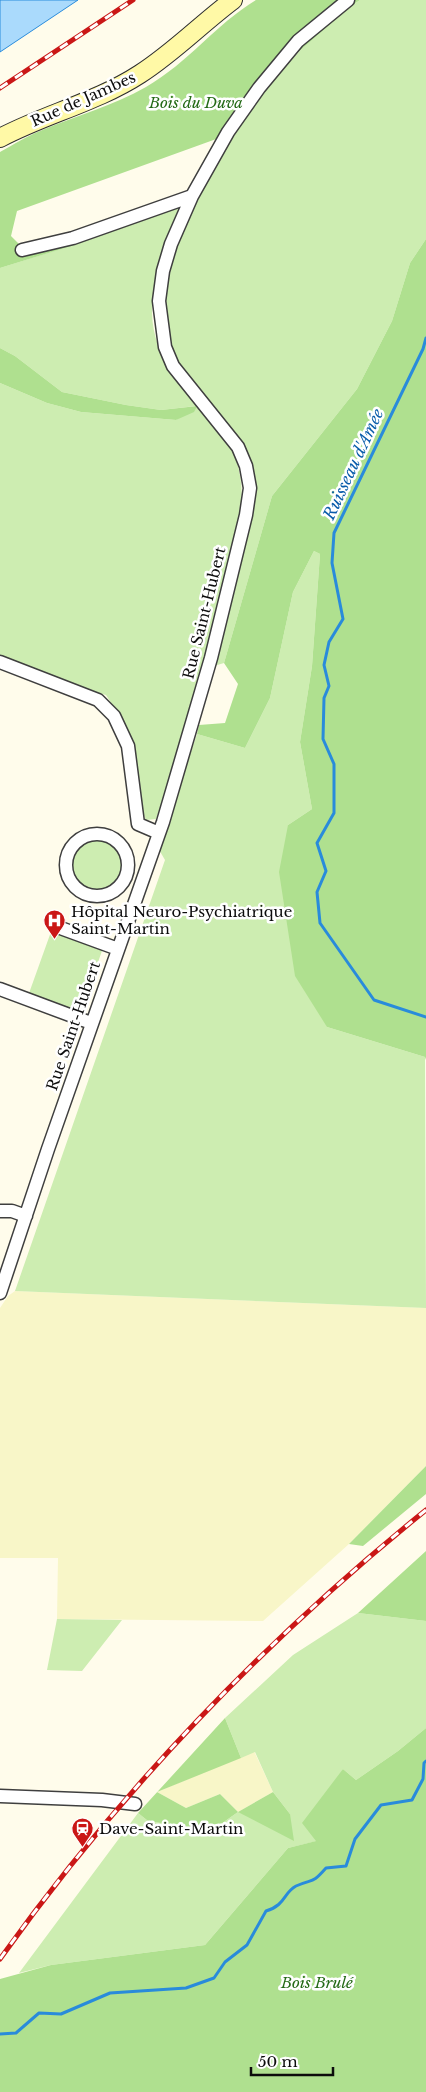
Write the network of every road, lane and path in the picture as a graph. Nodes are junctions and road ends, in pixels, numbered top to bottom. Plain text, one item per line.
1 (233, 0) edge
2 (348, 0) edge
3 (0, 138) edge
4 (192, 196) junction
5 (22, 250) dead end
6 (0, 662) edge
7 (159, 833) junction
8 (127, 874) junction
9 (143, 880) junction
10 (55, 926) dead end
11 (118, 949) junction
12 (0, 989) edge
13 (91, 1023) junction
14 (0, 1211) edge
15 (26, 1216) junction
16 (2, 1278) edge
17 (0, 1293) edge
18 (0, 1796) edge
19 (135, 1804) dead end

1 - 3 main road, Rue de Jambes
2 - 4 street, Rue Saint-Hubert
4 - 5 street
4 - 7 street, Rue Saint-Hubert
6 - 7 street
7 - 9 street, Rue Saint-Hubert
8 - 8 street
8 - 9 street
9 - 11 street, Rue Saint-Hubert
10 - 11 street
11 - 13 street, Rue Saint-Hubert
12 - 13 street
13 - 15 street, Rue Saint-Hubert
14 - 15 street
15 - 16 street, Rue Saint-Hubert
16 - 17 street, Rue Saint-Hubert
18 - 19 street

